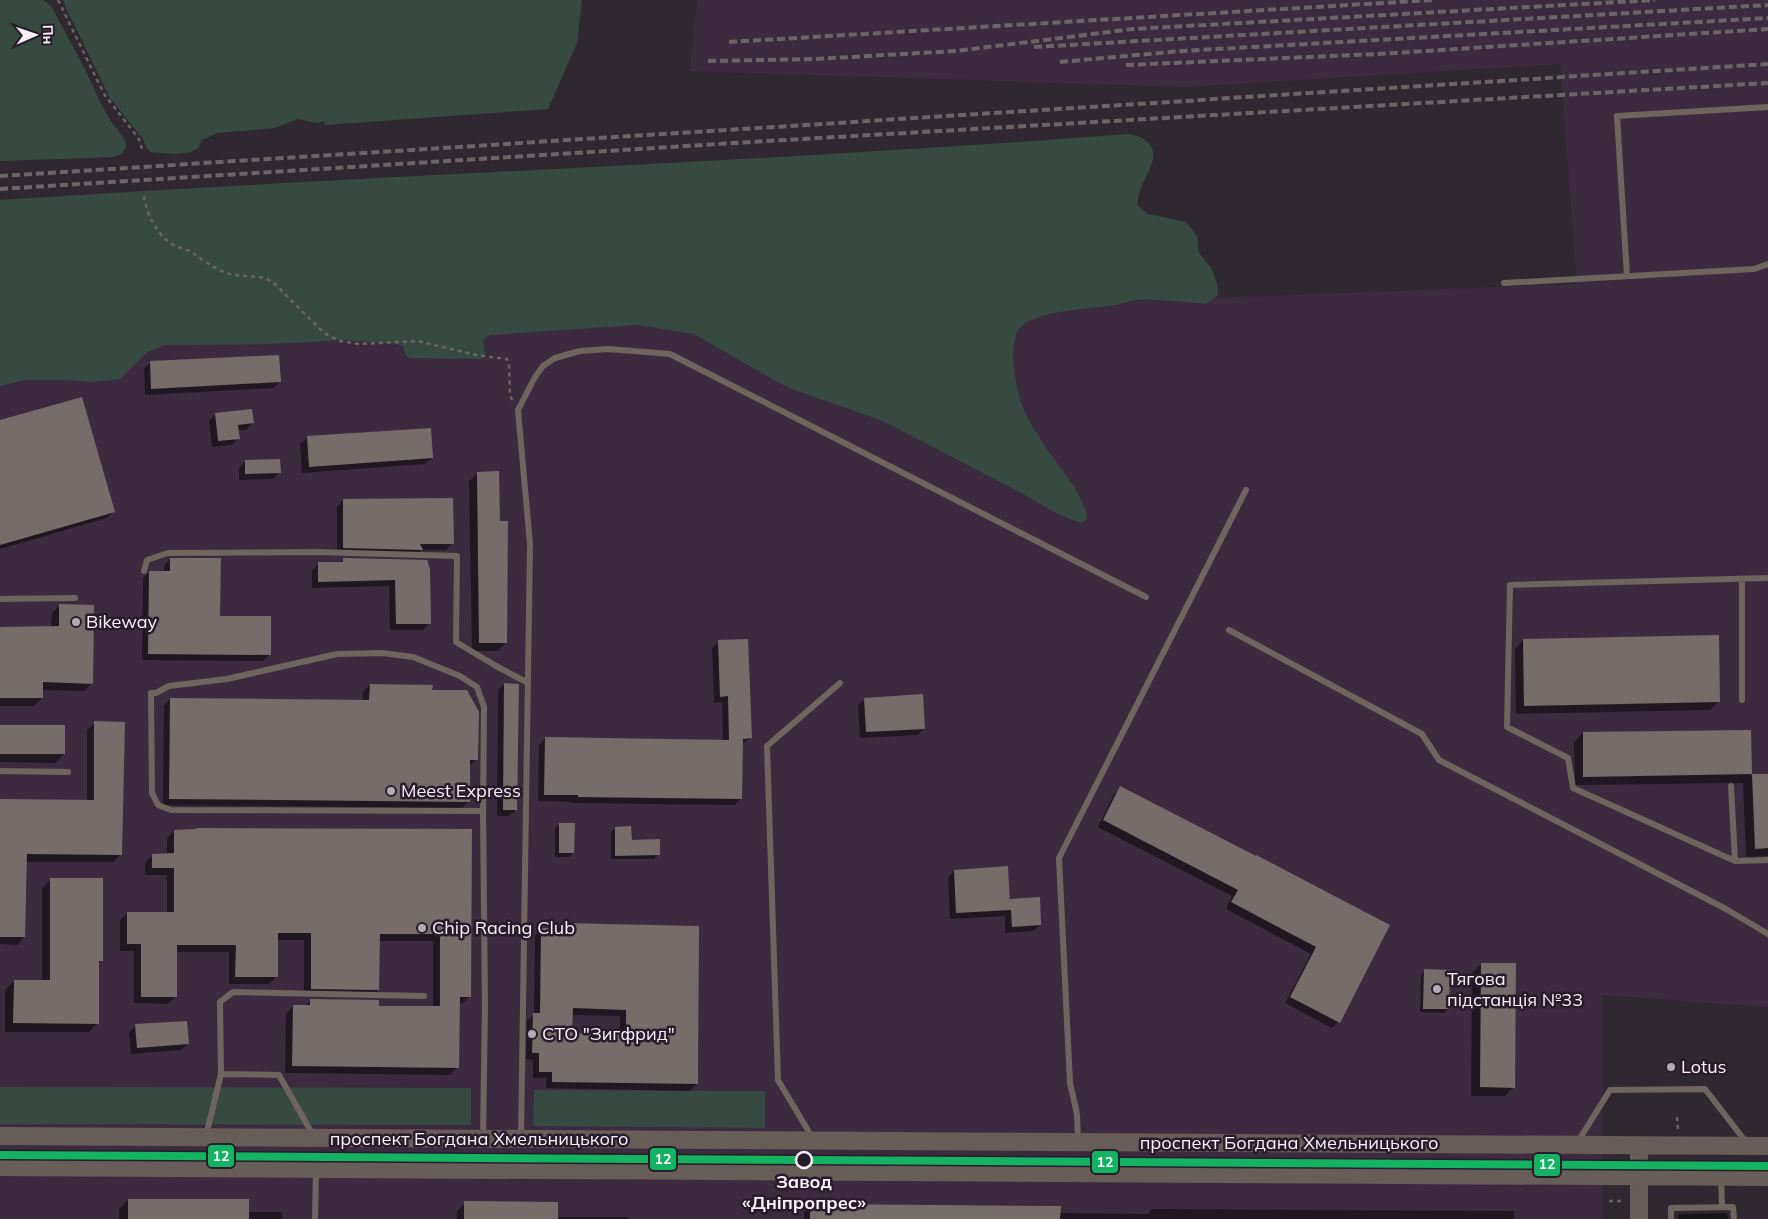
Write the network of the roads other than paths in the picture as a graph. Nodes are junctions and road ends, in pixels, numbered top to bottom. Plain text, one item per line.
1 (1768, 107) edge
2 (1768, 264) edge
3 (1627, 276) junction
4 (1504, 283) dead end
5 (1246, 490) dead end
6 (144, 571) dead end
7 (1768, 578) edge
8 (1742, 579) junction
9 (1146, 597) dead end
10 (75, 598) dead end
11 (0, 599) edge
12 (1229, 630) dead end
13 (528, 682) junction
14 (840, 683) dead end
15 (1742, 700) dead end
16 (0, 771) edge
17 (68, 772) dead end
18 (1731, 786) dead end
19 (483, 811) junction
20 (1768, 860) edge
21 (1735, 861) junction
22 (1768, 934) edge
23 (424, 996) dead end
24 (221, 1074) junction
25 (0, 1136) edge
26 (206, 1137) junction
27 (315, 1138) junction
28 (521, 1138) junction
29 (483, 1139) junction
30 (814, 1141) junction
31 (1078, 1142) junction
32 (1576, 1144) junction
33 (1639, 1144) junction
34 (1749, 1145) junction
35 (1768, 1146) edge
36 (0, 1167) edge
37 (316, 1169) junction
38 (1639, 1177) junction
39 (1721, 1177) junction
40 (1768, 1177) edge
41 (1722, 1207) junction
42 (315, 1219) edge
43 (1639, 1219) edge
44 (1671, 1219) edge
45 (1734, 1219) edge

1 - 3 lane
2 - 3 lane
3 - 4 lane
5 - 31 lane
6 - 13 lane
7 - 8 lane
8 - 15 lane
8 - 21 lane
9 - 13 lane
10 - 11 lane
12 - 22 lane
13 - 28 lane
14 - 30 lane
16 - 17 lane
18 - 21 lane
19 - 19 lane
19 - 29 lane
20 - 21 lane
23 - 24 lane
24 - 26 lane
24 - 27 lane
25 - 26 main road, проспект Богдана Хмельницького
26 - 27 main road, проспект Богдана Хмельницького
27 - 29 main road, проспект Богдана Хмельницького
28 - 29 main road, проспект Богдана Хмельницького
28 - 30 main road, проспект Богдана Хмельницького
30 - 31 main road, проспект Богдана Хмельницького
31 - 32 main road, проспект Богдана Хмельницького
32 - 33 main road, проспект Богдана Хмельницького
32 - 34 lane
33 - 34 main road, проспект Богдана Хмельницького
33 - 38 main road
34 - 35 main road, проспект Богдана Хмельницького
36 - 37 main road, проспект Богдана Хмельницького
37 - 38 main road, проспект Богдана Хмельницького
37 - 42 lane
38 - 39 main road, проспект Богдана Хмельницького
38 - 43 main road
39 - 40 main road, проспект Богдана Хмельницького
39 - 41 lane
41 - 44 lane
41 - 45 lane

